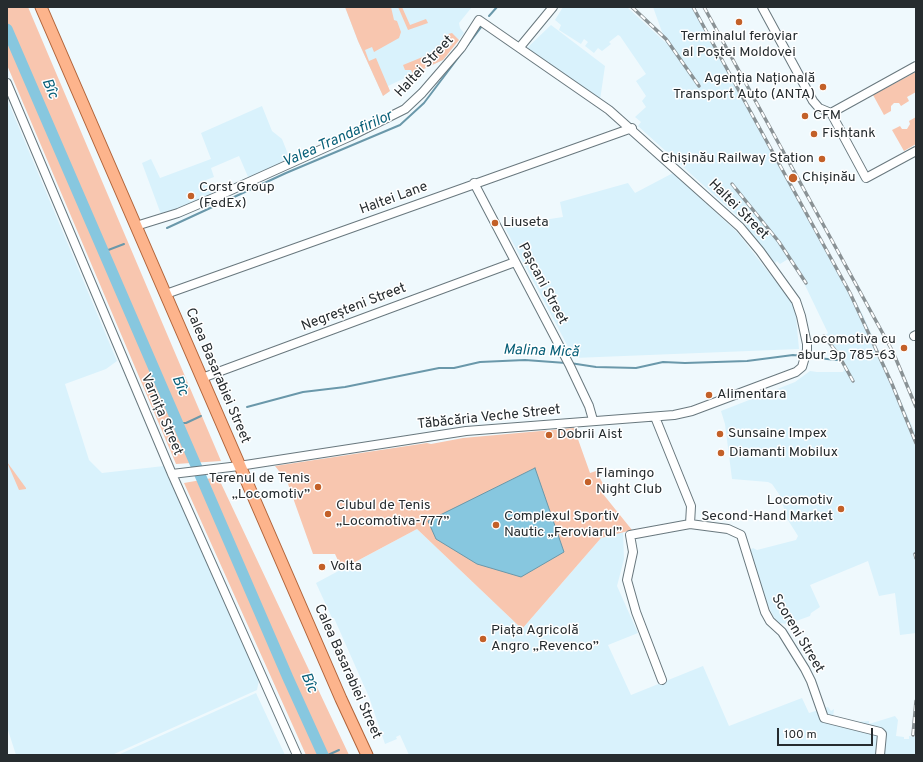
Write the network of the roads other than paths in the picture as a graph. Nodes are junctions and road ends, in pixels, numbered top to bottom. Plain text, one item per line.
1 (41, 7) edge
2 (553, 7) edge
3 (762, 7) edge
4 (520, 47) junction
5 (916, 66) edge
6 (7, 83) edge
7 (831, 112) junction
8 (632, 128) junction
9 (916, 151) edge
10 (474, 183) junction
11 (136, 226) junction
12 (515, 262) junction
13 (166, 294) junction
14 (802, 365) joint
15 (202, 378) junction
16 (655, 417) junction
17 (593, 420) junction
18 (239, 466) junction
19 (175, 474) junction
20 (690, 524) junction
21 (662, 680) dead end
22 (297, 755) edge
23 (367, 755) edge
24 (880, 755) edge

1 - 11 main road, Calea Basarabiei Street
2 - 4 street
3 - 7 street
4 - 8 street, Haltei Street
4 - 11 street, Haltei Street
5 - 7 street
6 - 19 street, Varnița Street
7 - 9 street
8 - 10 street, Haltei Lane
8 - 14 street, Haltei Street
10 - 12 street, Pașcani Street
10 - 13 street, Haltei Lane
11 - 13 main road, Calea Basarabiei Street
12 - 15 street, Negreșteni Street
12 - 17 street, Pașcani Street
13 - 15 main road, Calea Basarabiei Street
14 - 16 street, Tăbăcăria Veche Street
15 - 18 main road, Calea Basarabiei Street
16 - 17 street, Tăbăcăria Veche Street
16 - 20 street
17 - 18 street, Tăbăcăria Veche Street
18 - 19 street, Tăbăcăria Veche Street
18 - 23 main road, Calea Basarabiei Street
19 - 22 street, Varnița Street
20 - 21 street
20 - 24 street, Scoreni Street

